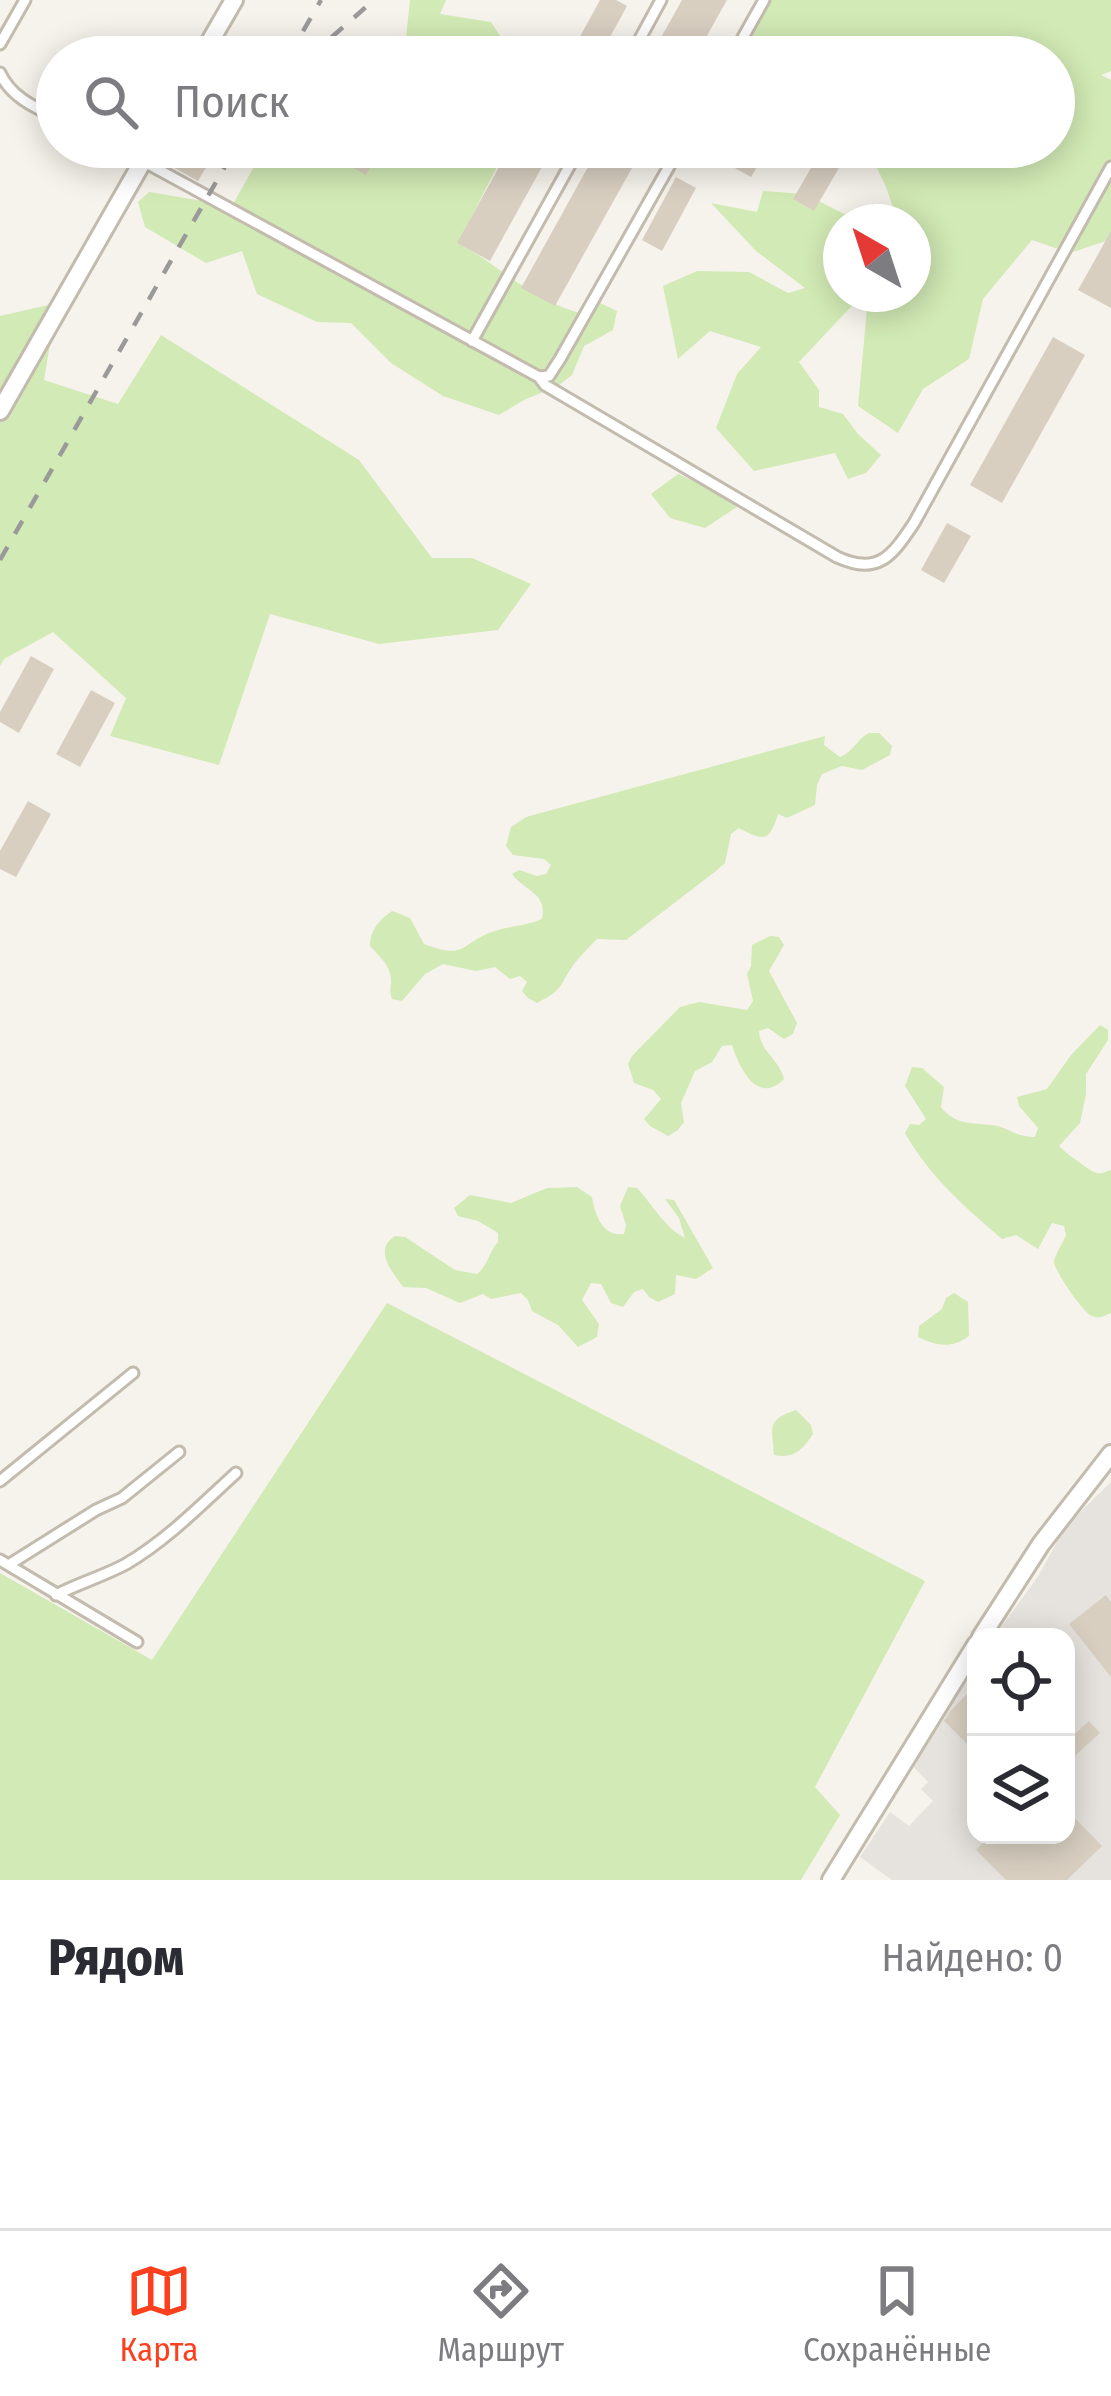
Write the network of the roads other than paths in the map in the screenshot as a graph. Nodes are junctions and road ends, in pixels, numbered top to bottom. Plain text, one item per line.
1 (25, 0) edge
2 (234, 0) edge
3 (662, 0) edge
4 (764, 0) edge
5 (213, 36) edge
6 (642, 36) edge
7 (744, 36) edge
8 (0, 44) edge
9 (0, 73) edge
10 (36, 107) edge
11 (1111, 167) edge
12 (138, 168) edge
13 (173, 168) edge
14 (568, 168) edge
15 (668, 168) edge
16 (472, 341) junction
17 (539, 377) junction
18 (0, 411) edge
19 (133, 1373) dead end
20 (179, 1452) dead end
21 (1111, 1454) edge
22 (236, 1473) dead end
23 (0, 1481) edge
24 (5, 1562) edge
25 (56, 1595) junction
26 (987, 1628) edge
27 (137, 1642) dead end
28 (967, 1660) edge
29 (831, 1880) edge

1 - 8 lane
2 - 5 street
3 - 6 lane
4 - 7 lane
9 - 10 lane
11 - 17 lane
12 - 18 street
13 - 16 lane
14 - 16 lane
15 - 17 lane
16 - 17 lane
19 - 23 lane
20 - 24 lane
21 - 26 street
22 - 25 lane
24 - 25 lane
25 - 27 lane
28 - 29 street

